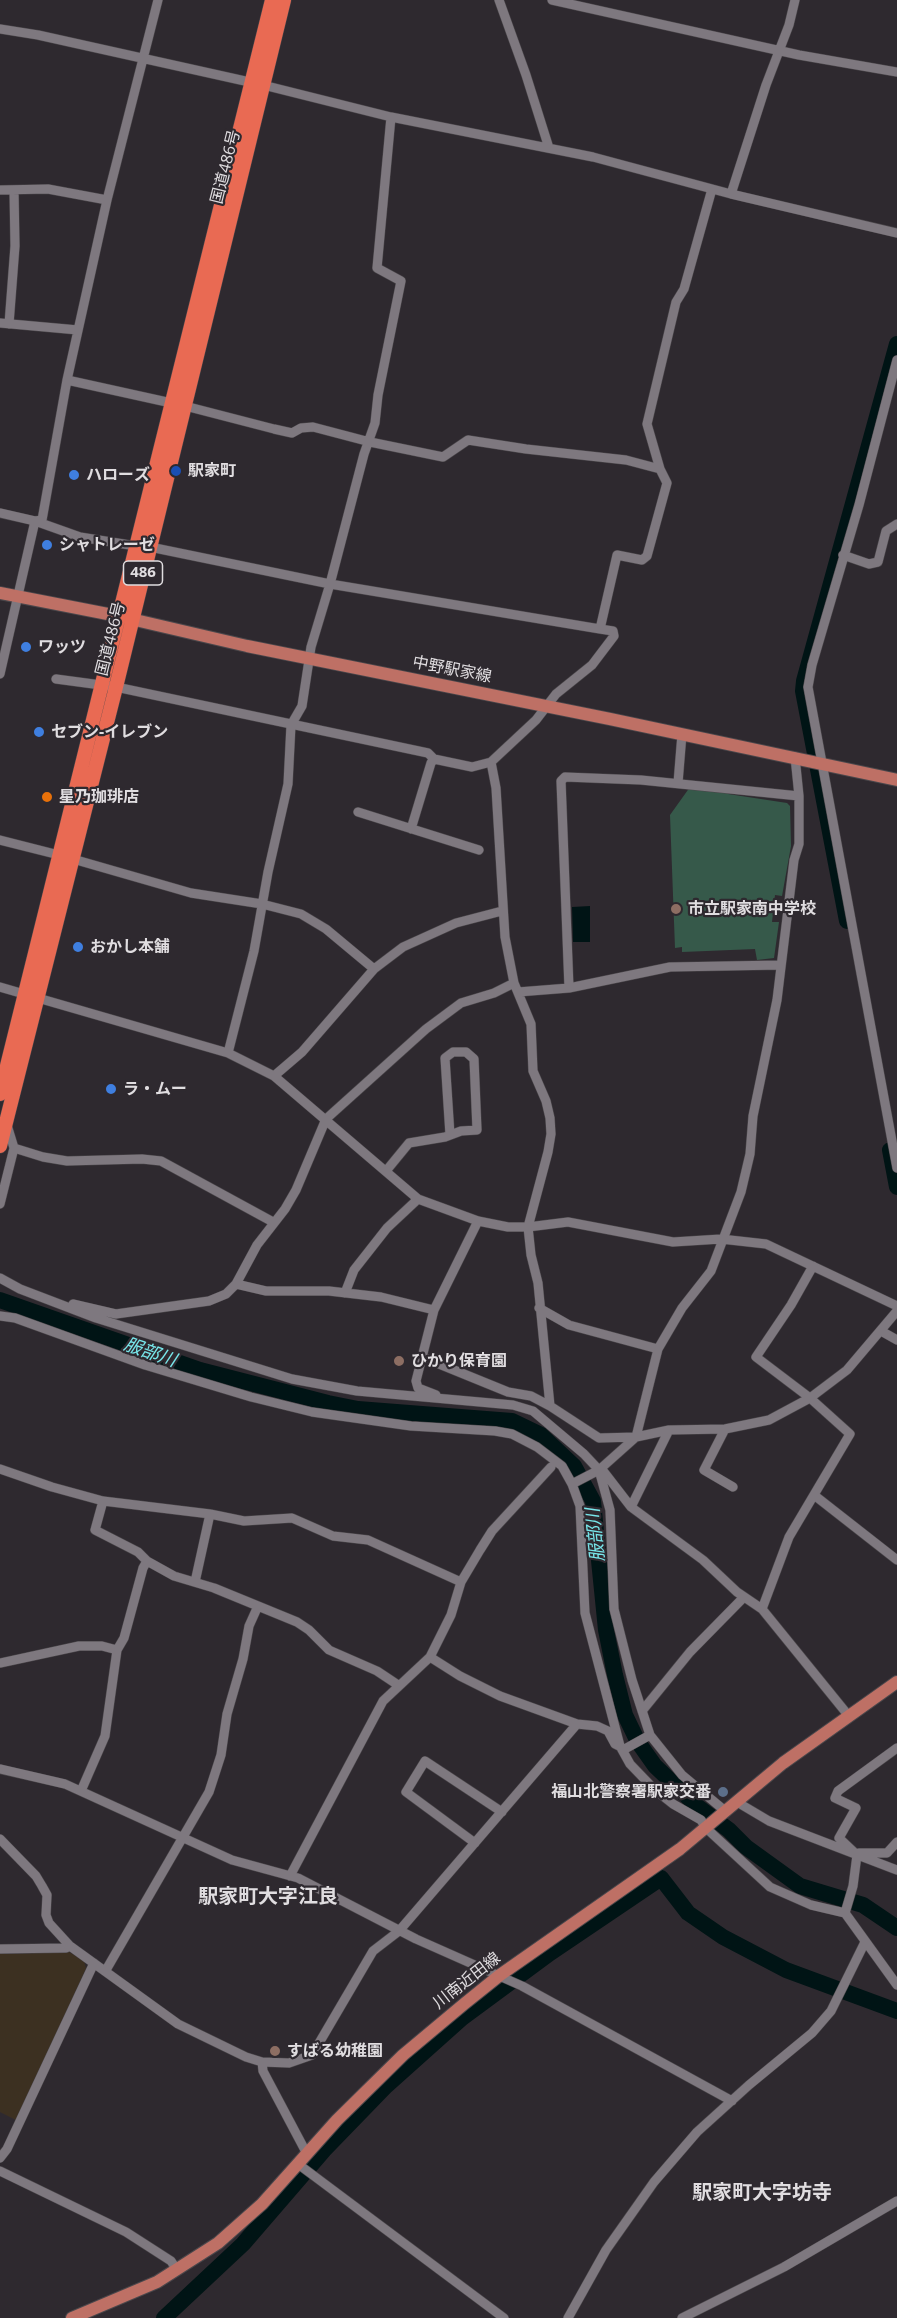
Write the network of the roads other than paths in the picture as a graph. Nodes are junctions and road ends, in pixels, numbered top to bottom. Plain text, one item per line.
1 (158, 0) edge
2 (272, 0) edge
3 (284, 0) edge
4 (499, 0) edge
5 (552, 0) edge
6 (795, 0) edge
7 (0, 29) edge
8 (779, 51) junction
9 (143, 60) junction
10 (897, 72) edge
11 (257, 84) junction
12 (391, 117) junction
13 (549, 148) junction
14 (712, 189) junction
15 (0, 190) edge
16 (14, 190) junction
17 (731, 194) junction
18 (107, 200) junction
19 (897, 233) edge
20 (4, 323) edge
21 (78, 330) junction
22 (897, 360) edge
23 (67, 380) junction
24 (179, 405) junction
25 (370, 442) junction
26 (660, 469) junction
27 (0, 513) edge
28 (35, 521) junction
29 (897, 524) edge
30 (143, 547) junction
31 (843, 555) junction
32 (330, 584) junction
33 (0, 593) edge
34 (18, 597) junction
35 (118, 616) junction
36 (133, 619) junction
37 (600, 629) junction
38 (308, 658) junction
39 (0, 674) edge
40 (56, 679) dead end
41 (109, 686) junction
42 (545, 706) junction
43 (291, 725) junction
44 (682, 734) junction
45 (795, 758) junction
46 (434, 759) junction
47 (490, 762) junction
48 (818, 763) junction
49 (897, 780) edge
50 (678, 783) junction
51 (799, 796) junction
52 (358, 812) dead end
53 (411, 829) junction
54 (0, 840) edge
55 (479, 850) dead end
56 (66, 857) junction
57 (262, 904) junction
58 (502, 911) junction
59 (781, 965) junction
60 (374, 969) junction
61 (0, 987) edge
62 (516, 988) junction
63 (569, 988) junction
64 (30, 995) junction
65 (228, 1053) junction
66 (274, 1076) junction
67 (0, 1094) edge
68 (326, 1119) junction
69 (450, 1135) junction
70 (7, 1147) edge
71 (897, 1168) edge
72 (386, 1171) junction
73 (418, 1198) junction
74 (0, 1204) edge
75 (478, 1221) junction
76 (273, 1222) junction
77 (528, 1227) junction
78 (721, 1239) junction
79 (813, 1266) junction
80 (0, 1278) edge
81 (236, 1284) junction
82 (345, 1293) junction
83 (60, 1305) junction
84 (897, 1306) edge
85 (539, 1308) junction
86 (434, 1310) junction
87 (897, 1311) edge
88 (0, 1316) edge
89 (881, 1331) junction
90 (897, 1340) edge
91 (658, 1349) junction
92 (422, 1357) junction
93 (810, 1398) junction
94 (445, 1399) junction
95 (550, 1406) junction
96 (669, 1430) junction
97 (725, 1430) junction
98 (636, 1437) junction
99 (537, 1447) junction
100 (551, 1467) junction
101 (0, 1469) edge
102 (596, 1471) junction
103 (572, 1485) junction
104 (733, 1487) dead end
105 (814, 1495) junction
106 (103, 1501) junction
107 (631, 1507) junction
108 (210, 1514) junction
109 (897, 1560) edge
110 (147, 1561) junction
111 (195, 1582) junction
112 (461, 1582) junction
113 (744, 1597) junction
114 (258, 1606) junction
115 (762, 1610) junction
116 (117, 1650) junction
117 (430, 1657) junction
118 (0, 1663) edge
119 (897, 1682) edge
120 (398, 1685) junction
121 (642, 1711) junction
122 (848, 1715) junction
123 (577, 1725) junction
124 (649, 1735) junction
125 (624, 1748) junction
126 (897, 1749) edge
127 (0, 1769) edge
128 (81, 1791) junction
129 (738, 1799) junction
130 (723, 1811) junction
131 (502, 1812) junction
132 (708, 1826) junction
133 (181, 1837) junction
134 (0, 1839) edge
135 (897, 1842) edge
136 (475, 1843) junction
137 (857, 1854) junction
138 (897, 1870) edge
139 (290, 1876) junction
140 (845, 1912) junction
141 (399, 1931) junction
142 (865, 1942) junction
143 (70, 1946) junction
144 (0, 1949) edge
145 (94, 1963) junction
146 (106, 1970) junction
147 (500, 1975) junction
148 (897, 1985) edge
149 (262, 2062) junction
150 (732, 2101) junction
151 (307, 2154) junction
152 (0, 2158) edge
153 (298, 2164) junction
154 (0, 2171) edge
155 (897, 2201) edge
156 (177, 2270) junction
157 (72, 2318) edge
158 (504, 2318) edge
159 (568, 2318) edge
160 (682, 2318) edge

1 - 9 street
2 - 11 highway, 国道486号 / 486
3 - 11 highway, 国道486号 / 486
4 - 13 street
5 - 8 street
6 - 8 street
7 - 9 street
8 - 10 street
8 - 17 street
9 - 11 street
9 - 18 street
11 - 12 street
11 - 24 highway, 国道486号 / 486
12 - 13 street
12 - 25 street
13 - 14 street
14 - 17 street
14 - 26 street
15 - 16 street
16 - 18 street
16 - 20 street
17 - 19 street
18 - 21 street
20 - 21 street
21 - 23 street
22 - 31 street
23 - 24 street
23 - 28 street
24 - 25 street
24 - 30 highway, 国道486号 / 486
25 - 26 street
25 - 32 street
26 - 37 street
27 - 28 street
28 - 30 street
28 - 34 street
29 - 31 street
30 - 32 street
30 - 35 highway, 国道486号 / 486
30 - 36 highway, 国道486号 / 486
31 - 48 street
32 - 37 street
32 - 38 street
33 - 34 main road, 中野駅家線
34 - 35 main road, 中野駅家線
34 - 39 street
35 - 36 main road, 中野駅家線
35 - 41 highway, 国道486号 / 486
36 - 38 main road, 中野駅家線
36 - 41 highway, 国道486号 / 486
37 - 42 street
38 - 42 main road, 中野駅家線
38 - 43 street
40 - 41 street
41 - 43 street
41 - 56 highway, 国道486号 / 486
42 - 44 main road, 中野駅家線
42 - 47 street
43 - 46 street
43 - 57 street
44 - 45 main road, 中野駅家線
44 - 50 street
45 - 48 main road, 中野駅家線
45 - 51 street
46 - 47 street
46 - 53 street
47 - 58 street
48 - 49 main road, 中野駅家線
48 - 71 street
50 - 51 street
50 - 63 street
51 - 59 street
52 - 53 street
53 - 55 street
54 - 56 street
56 - 57 street
56 - 64 highway, 国道486号 / 486
57 - 60 street
57 - 65 street
58 - 60 street
58 - 62 street
59 - 63 street
59 - 78 street
60 - 66 street
61 - 64 street
62 - 63 street
62 - 68 street
62 - 77 street
64 - 65 street
64 - 67 highway, 国道486号 / 486
64 - 70 highway, 国道486号 / 486
65 - 66 street
66 - 68 street
68 - 72 street
68 - 76 street
69 - 69 street
69 - 72 street
70 - 74 street
70 - 76 street
72 - 73 street
73 - 75 street
73 - 82 street
75 - 77 street
75 - 86 street
76 - 81 street
77 - 78 street
77 - 85 street
78 - 79 street
78 - 91 street
79 - 84 street
79 - 93 street
80 - 83 street
81 - 82 street
81 - 83 street
82 - 86 street
83 - 94 street
85 - 91 street
85 - 95 street
86 - 92 street
87 - 89 street
88 - 99 street
89 - 90 street
89 - 93 street
91 - 98 street
92 - 94 street
92 - 95 street
93 - 97 street
93 - 105 street
94 - 102 street
95 - 98 street
96 - 97 street
96 - 98 street
96 - 107 street
97 - 104 street
98 - 102 street
99 - 100 street
99 - 103 street
100 - 103 street
100 - 112 street
101 - 106 street
102 - 103 street
102 - 107 street
102 - 121 street
103 - 125 street
105 - 109 street
105 - 115 street
106 - 108 street
106 - 110 street
107 - 113 street
108 - 111 street
108 - 112 street
110 - 111 street
110 - 116 street
111 - 114 street
112 - 117 street
113 - 115 street
113 - 121 street
114 - 120 street
114 - 133 street
115 - 122 street
116 - 118 street
116 - 128 street
117 - 120 street
117 - 123 street
119 - 122 main road, 川南近田線
120 - 139 street
121 - 124 street
122 - 129 main road, 川南近田線
123 - 125 street
123 - 131 street
124 - 125 street
124 - 130 street
125 - 132 street
126 - 137 street
127 - 128 street
128 - 133 street
129 - 130 main road, 川南近田線
129 - 137 street
130 - 132 main road, 川南近田線
131 - 136 street
131 - 136 street
132 - 140 street
132 - 147 main road, 川南近田線
133 - 139 street
133 - 146 street
134 - 143 street
135 - 137 street
136 - 141 street
137 - 138 street
137 - 140 street
139 - 141 street
140 - 142 street
141 - 147 street
141 - 149 street
142 - 148 street
142 - 150 street
143 - 144 street
143 - 145 street
145 - 146 street
145 - 152 street
146 - 149 street
147 - 150 street
147 - 151 main road, 川南近田線
149 - 151 street
150 - 159 street
151 - 153 main road, 川南近田線
153 - 156 main road, 川南近田線
153 - 158 street
154 - 156 street
155 - 160 street
156 - 157 main road, 川南近田線

